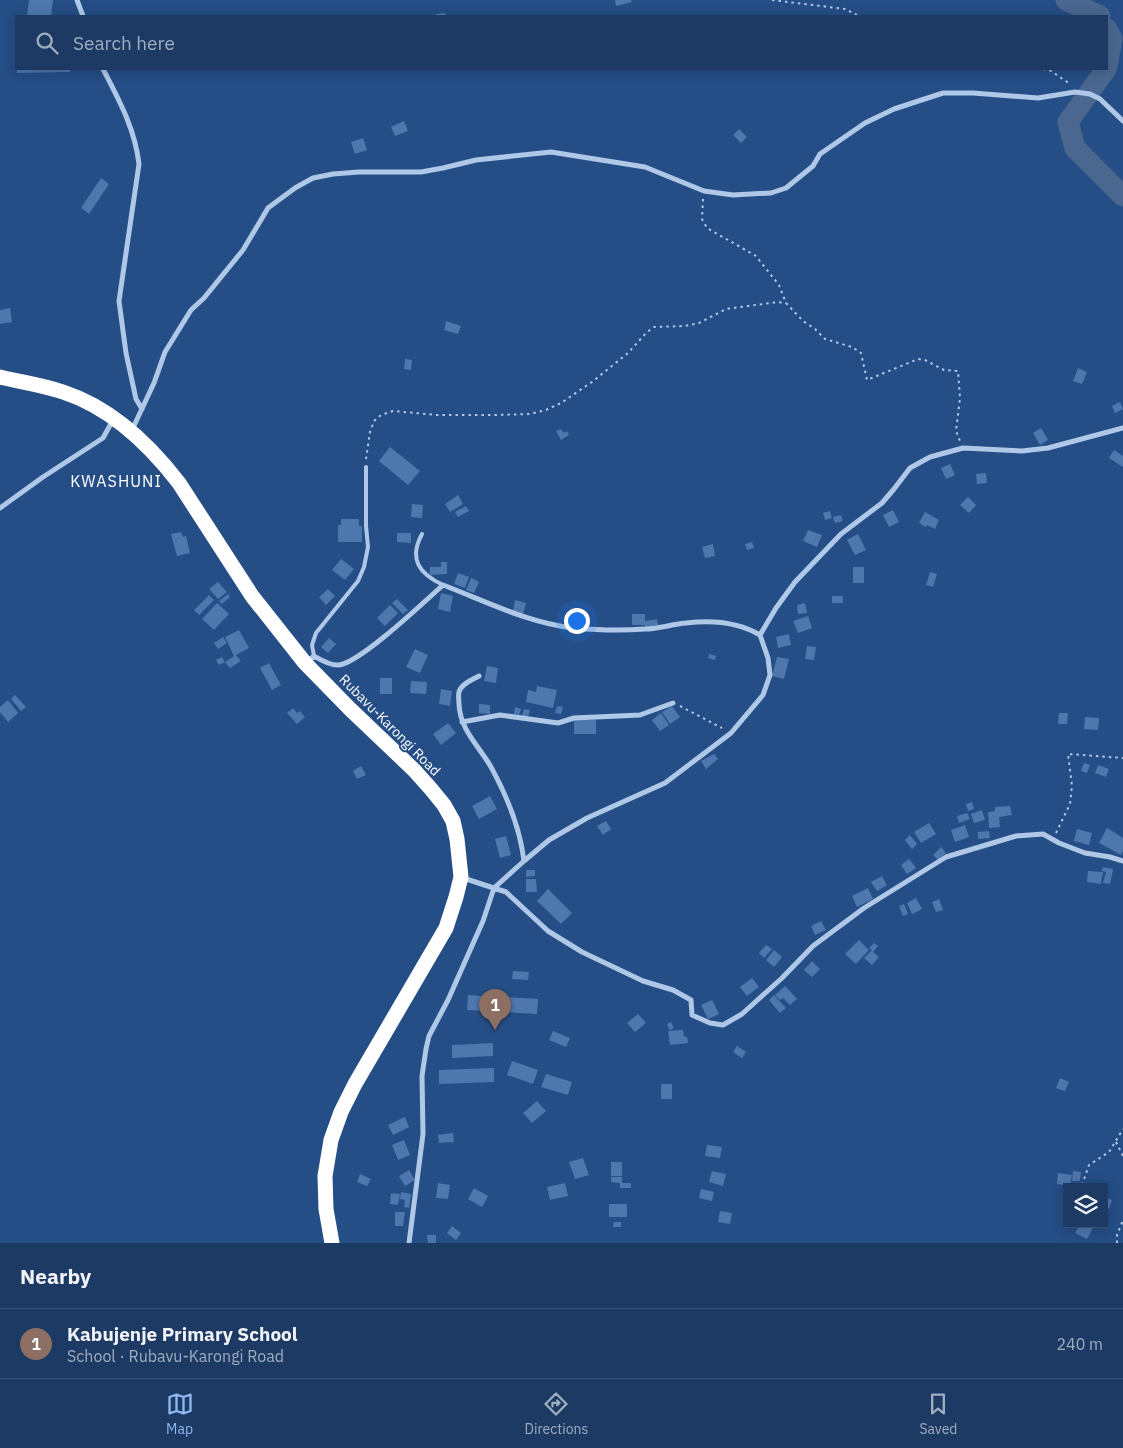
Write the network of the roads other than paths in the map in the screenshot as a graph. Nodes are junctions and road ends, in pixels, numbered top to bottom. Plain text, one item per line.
1 (77, 0) edge
2 (83, 15) edge
3 (103, 70) edge
4 (1123, 121) edge
5 (0, 377) edge
6 (142, 408) junction
7 (114, 418) junction
8 (1123, 428) edge
9 (132, 432) junction
10 (366, 467) road end
11 (0, 508) edge
12 (422, 534) dead end
13 (443, 585) junction
14 (760, 635) junction
15 (310, 660) junction
16 (479, 676) dead end
17 (673, 703) road end
18 (462, 722) junction
19 (524, 861) junction
20 (1123, 861) edge
21 (460, 877) junction
22 (494, 888) junction
23 (332, 1243) edge
24 (409, 1243) edge

1 - 2 street
3 - 6 street
4 - 6 street
5 - 7 highway, Rubavu-Karongi Road
6 - 9 street
7 - 9 highway, Rubavu-Karongi Road
7 - 11 street
8 - 14 street
9 - 15 highway, Rubavu-Karongi Road
10 - 15 lane
12 - 13 lane
13 - 14 street
13 - 15 street
14 - 19 street
15 - 21 highway, Rubavu-Karongi Road
16 - 18 street
17 - 18 street
18 - 19 street
19 - 22 street
20 - 22 street
21 - 22 street
21 - 23 highway, Rubavu-Karongi Road
22 - 24 street

